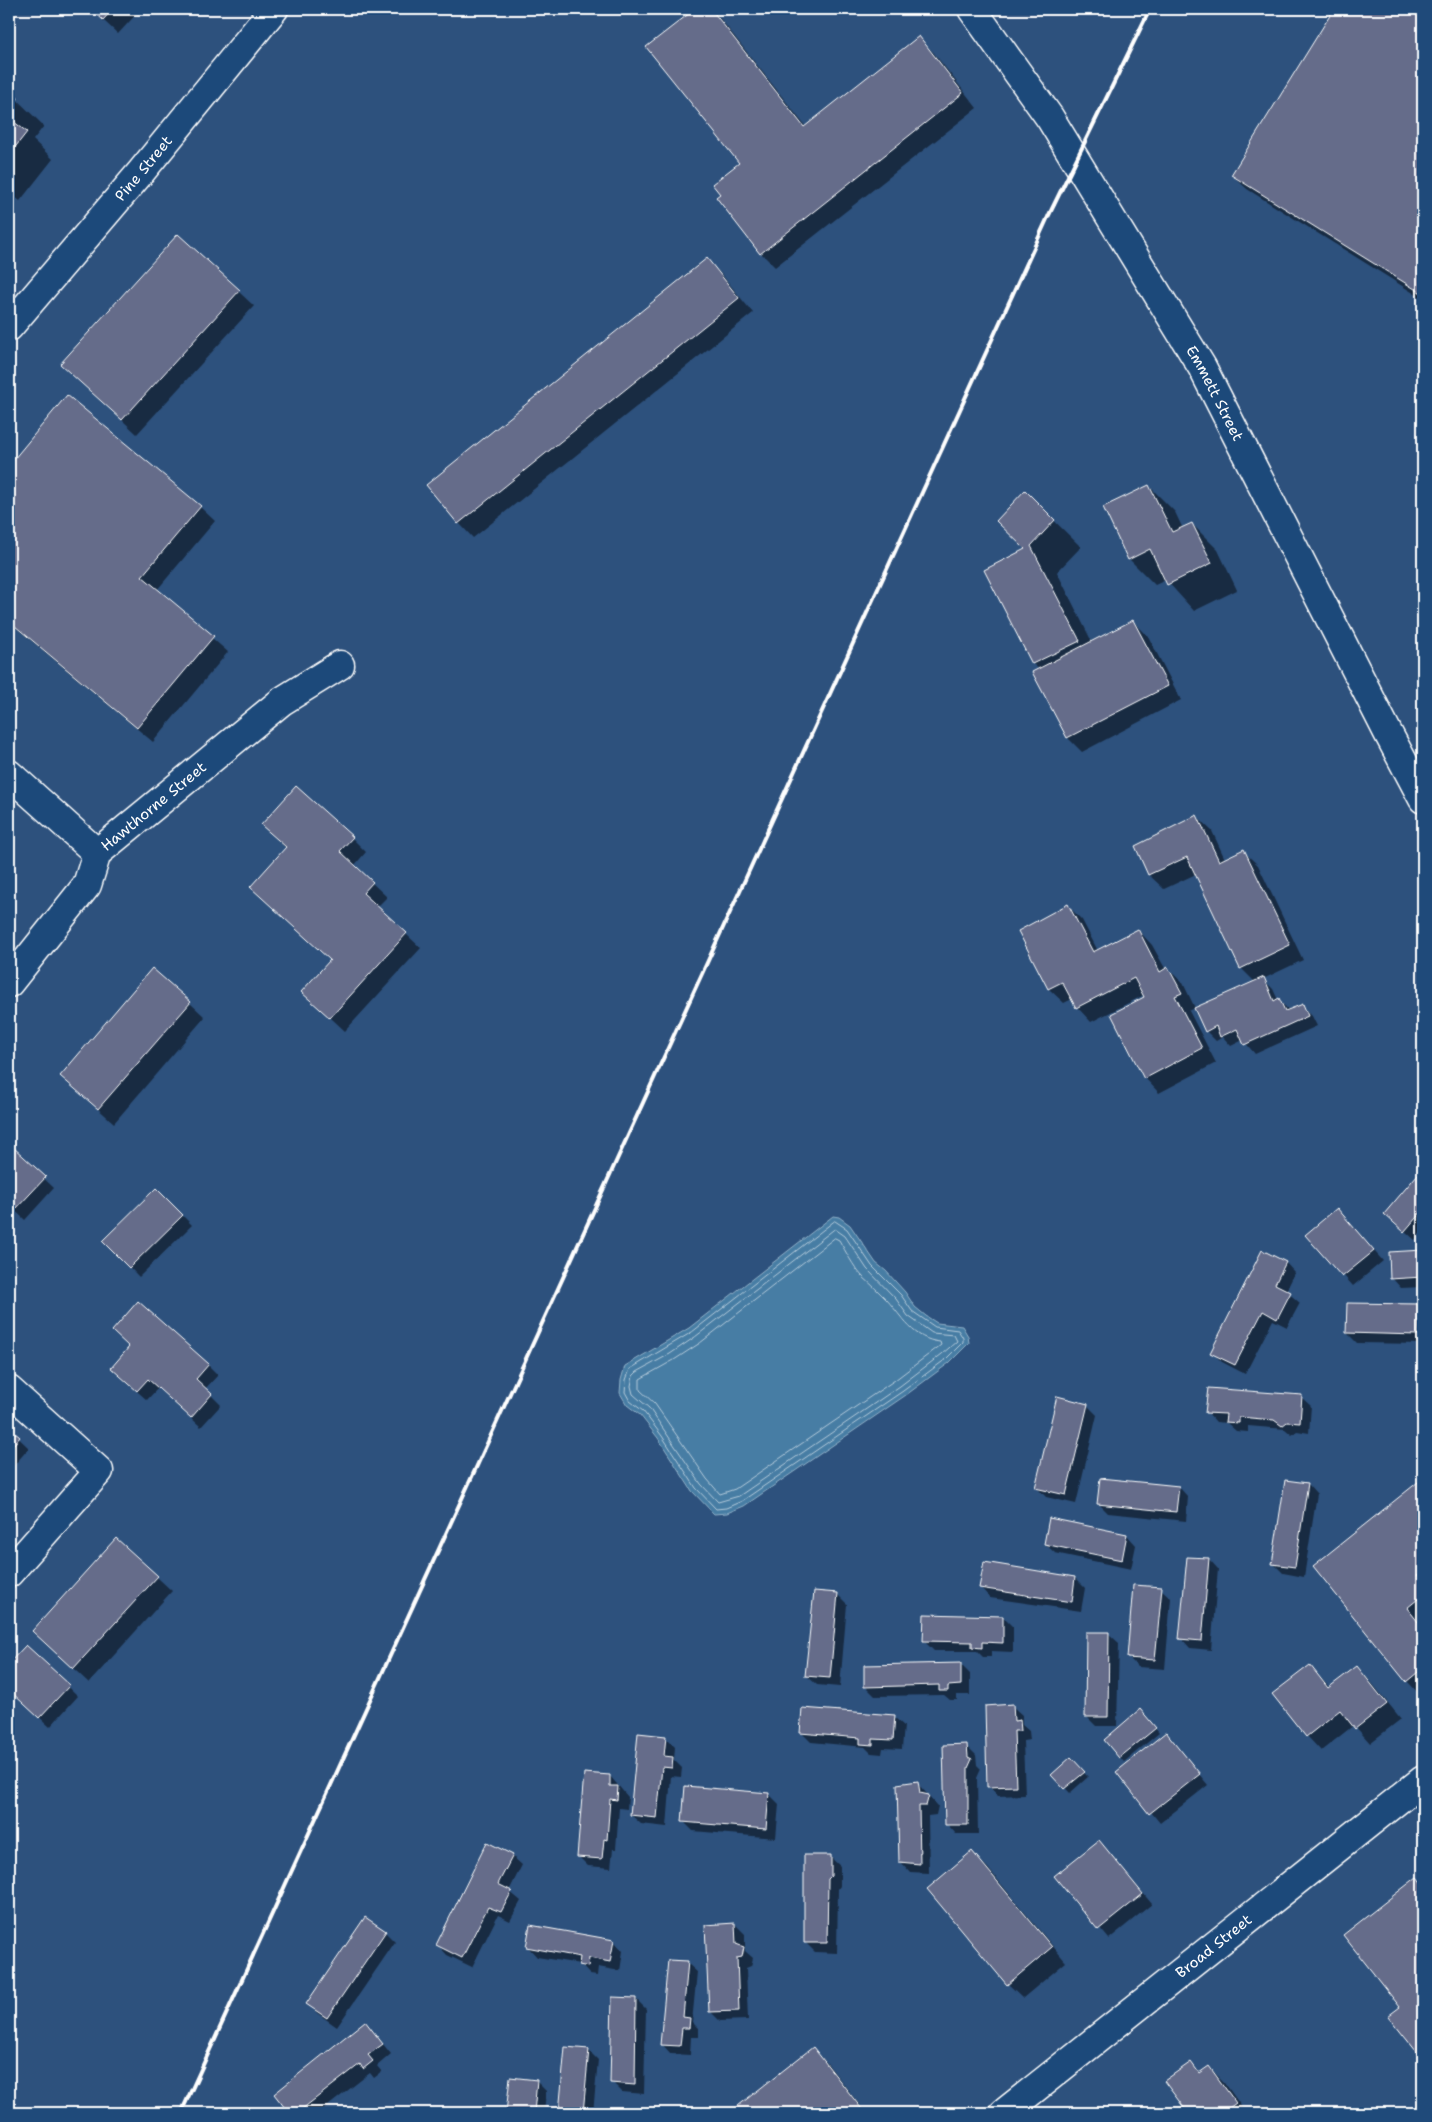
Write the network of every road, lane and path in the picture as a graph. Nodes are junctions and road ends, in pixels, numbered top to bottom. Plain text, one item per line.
1 (274, 9) edge
2 (972, 9) edge
3 (9, 327) edge
4 (340, 665) dead end
5 (9, 774) edge
6 (1423, 799) edge
7 (97, 853) junction
8 (9, 983) edge
9 (9, 1390) edge
10 (9, 1573) edge
11 (1423, 1780) edge
12 (1004, 2113) edge

1 - 3 main road, Pine Street
2 - 6 main road, Emmett Street
4 - 7 main road, Hawthorne Street
5 - 7 main road
7 - 8 main road, Hawthorne Street
9 - 10 main road
11 - 12 main road, Broad Street

